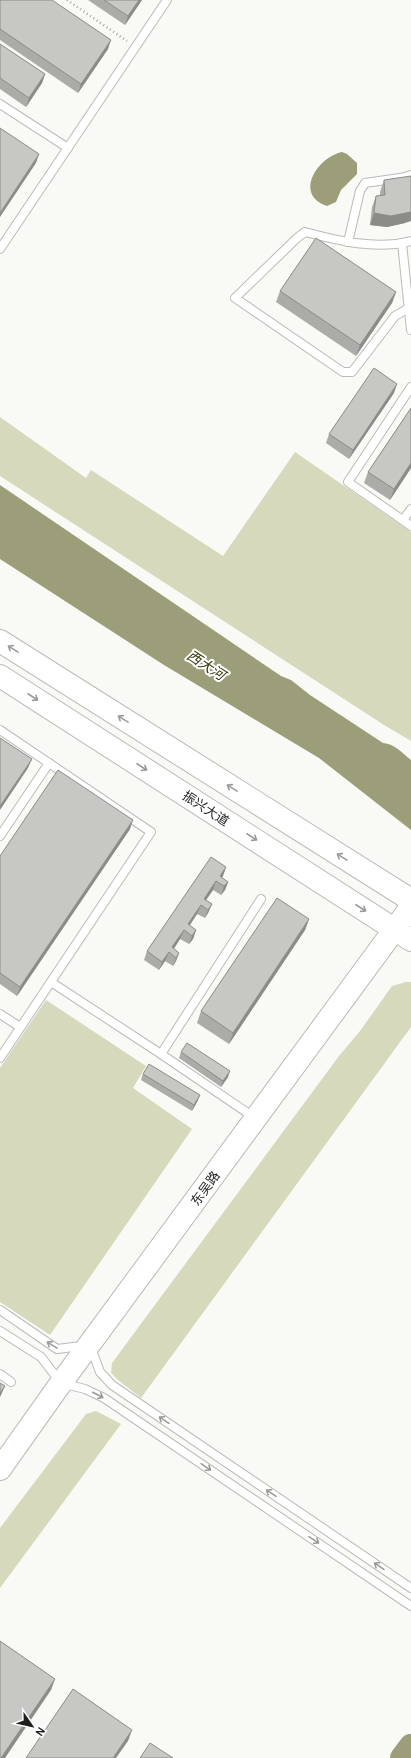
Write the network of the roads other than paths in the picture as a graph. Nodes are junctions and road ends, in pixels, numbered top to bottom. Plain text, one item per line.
1 (167, 0) edge
2 (0, 104) edge
3 (68, 148) junction
4 (411, 175) edge
5 (411, 241) edge
6 (348, 242) junction
7 (402, 243) junction
8 (0, 249) edge
9 (409, 308) junction
10 (411, 330) edge
11 (411, 387) edge
12 (411, 509) edge
13 (403, 520) junction
14 (411, 526) edge
15 (0, 641) edge
16 (0, 676) edge
17 (0, 730) edge
18 (49, 763) junction
19 (0, 836) edge
20 (261, 899) dead end
21 (411, 900) edge
22 (411, 907) edge
23 (403, 935) edge
24 (51, 982) junction
25 (0, 1014) edge
26 (20, 1028) junction
27 (161, 1054) junction
28 (0, 1058) edge
29 (256, 1118) junction
30 (0, 1310) edge
31 (0, 1331) edge
32 (90, 1345) junction
33 (0, 1374) edge
34 (11, 1382) dead end
35 (61, 1383) junction
36 (0, 1469) edge
37 (411, 1588) edge
38 (411, 1606) edge

1 - 3 lane
2 - 3 lane
3 - 8 lane
4 - 6 lane
5 - 7 lane
6 - 7 lane
6 - 9 lane
7 - 9 lane
9 - 10 lane
11 - 13 lane
12 - 13 lane
13 - 14 lane
21 -> 15 main road
16 -> 23 main road, 振兴大道
17 - 18 lane
18 - 19 lane
18 - 24 lane
20 - 27 lane
22 - 23 main road, 东吴路
23 - 29 main road, 东吴路
24 - 26 lane
24 - 27 lane
25 - 26 lane
26 - 28 lane
27 - 29 lane
29 - 32 main road, 东吴路
32 -> 30 lane
31 - 35 lane
32 - 35 main road, 东吴路
37 -> 32 lane
33 - 34 lane
35 - 36 main road, 东吴路
35 -> 38 lane

